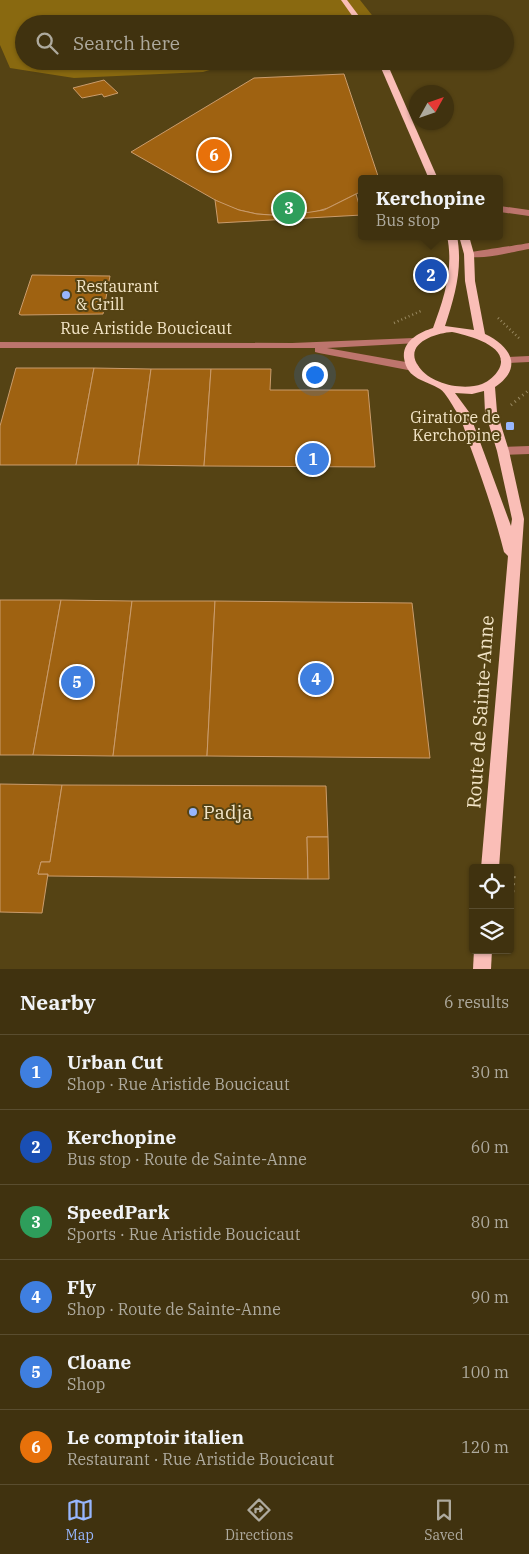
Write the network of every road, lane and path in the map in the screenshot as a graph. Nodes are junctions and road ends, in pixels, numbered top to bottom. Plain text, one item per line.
1 (344, 0) edge
2 (355, 15) edge
3 (386, 70) edge
4 (432, 175) edge
5 (503, 209) edge
6 (529, 213) edge
7 (453, 240) edge
8 (465, 240) edge
9 (529, 246) edge
10 (469, 254) junction
11 (428, 309) dead end
12 (496, 317) dead end
13 (391, 324) dead end
14 (438, 330) junction
15 (480, 334) junction
16 (414, 341) junction
17 (523, 343) dead end
18 (0, 345) edge
19 (292, 346) junction
20 (506, 360) junction
21 (529, 360) edge
22 (412, 368) junction
23 (490, 385) junction
24 (444, 387) junction
25 (529, 450) edge
26 (503, 451) junction
27 (513, 559) junction
28 (490, 864) edge
29 (484, 954) edge
30 (482, 969) edge

1 - 2 main road
3 - 4 main road
5 - 6 street
7 - 14 main road
8 - 10 main road
9 - 10 street
10 - 15 main road
11 - 13 path
12 - 17 path
14 - 15 main road
14 - 16 main road
15 - 20 main road
16 - 19 street, Rue Aristide Boucicaut
16 - 22 main road
18 - 19 street, Rue Aristide Boucicaut
19 - 22 street, Rue Aristide Boucicaut
20 - 21 street
20 - 23 main road
22 - 24 main road
23 - 24 main road
23 - 26 main road, Route de Sainte-Anne
24 - 27 main road, Route de Sainte-Anne
25 - 26 street
26 - 27 main road, Route de Sainte-Anne
27 - 28 main road, Route de Sainte-Anne
29 - 30 main road

